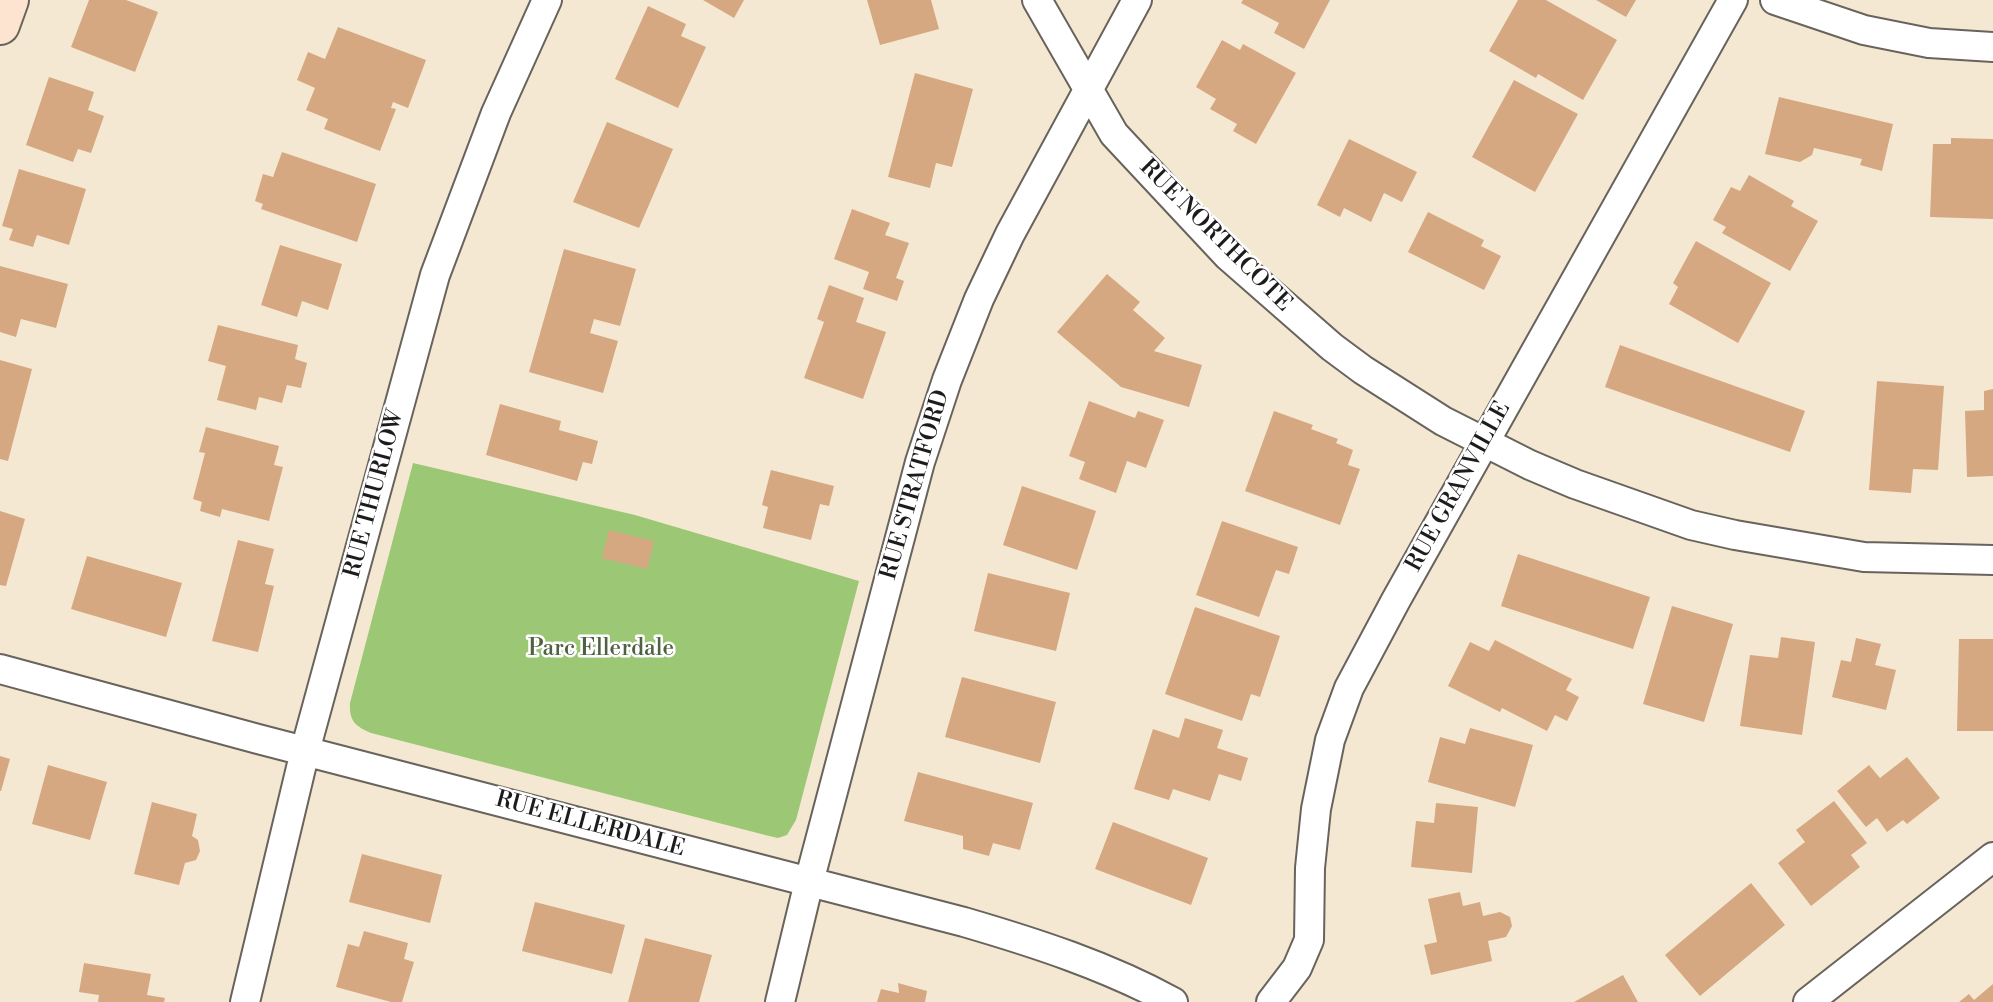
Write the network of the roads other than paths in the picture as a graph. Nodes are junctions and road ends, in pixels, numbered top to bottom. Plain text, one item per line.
1 (9, 0) edge
2 (547, 0) edge
3 (1037, 0) edge
4 (1137, 0) edge
5 (1733, 0) edge
6 (1775, 0) edge
7 (0, 24) edge
8 (1993, 47) edge
9 (1090, 90) junction
10 (1484, 442) junction
11 (1993, 560) edge
12 (0, 670) edge
13 (305, 751) junction
14 (1993, 857) edge
15 (809, 882) junction
16 (245, 1002) edge
17 (780, 1002) edge
18 (1173, 1002) edge
19 (1271, 1002) edge
20 (1808, 1002) edge

1 - 7 street
2 - 13 street, RUE THURLOW
3 - 9 street, RUE NORTHCOTE
4 - 9 street, RUE STRATFORD
5 - 10 street, RUE GRANVILLE
6 - 8 street
9 - 10 street, RUE NORTHCOTE
9 - 15 street, RUE STRATFORD
10 - 11 street, RUE NORTHCOTE
10 - 19 street, RUE GRANVILLE
12 - 13 street, RUE ELLERDALE
13 - 15 street, RUE ELLERDALE
13 - 16 street, RUE THURLOW
14 - 20 street
15 - 17 street, RUE STRATFORD
15 - 18 street, RUE ELLERDALE

